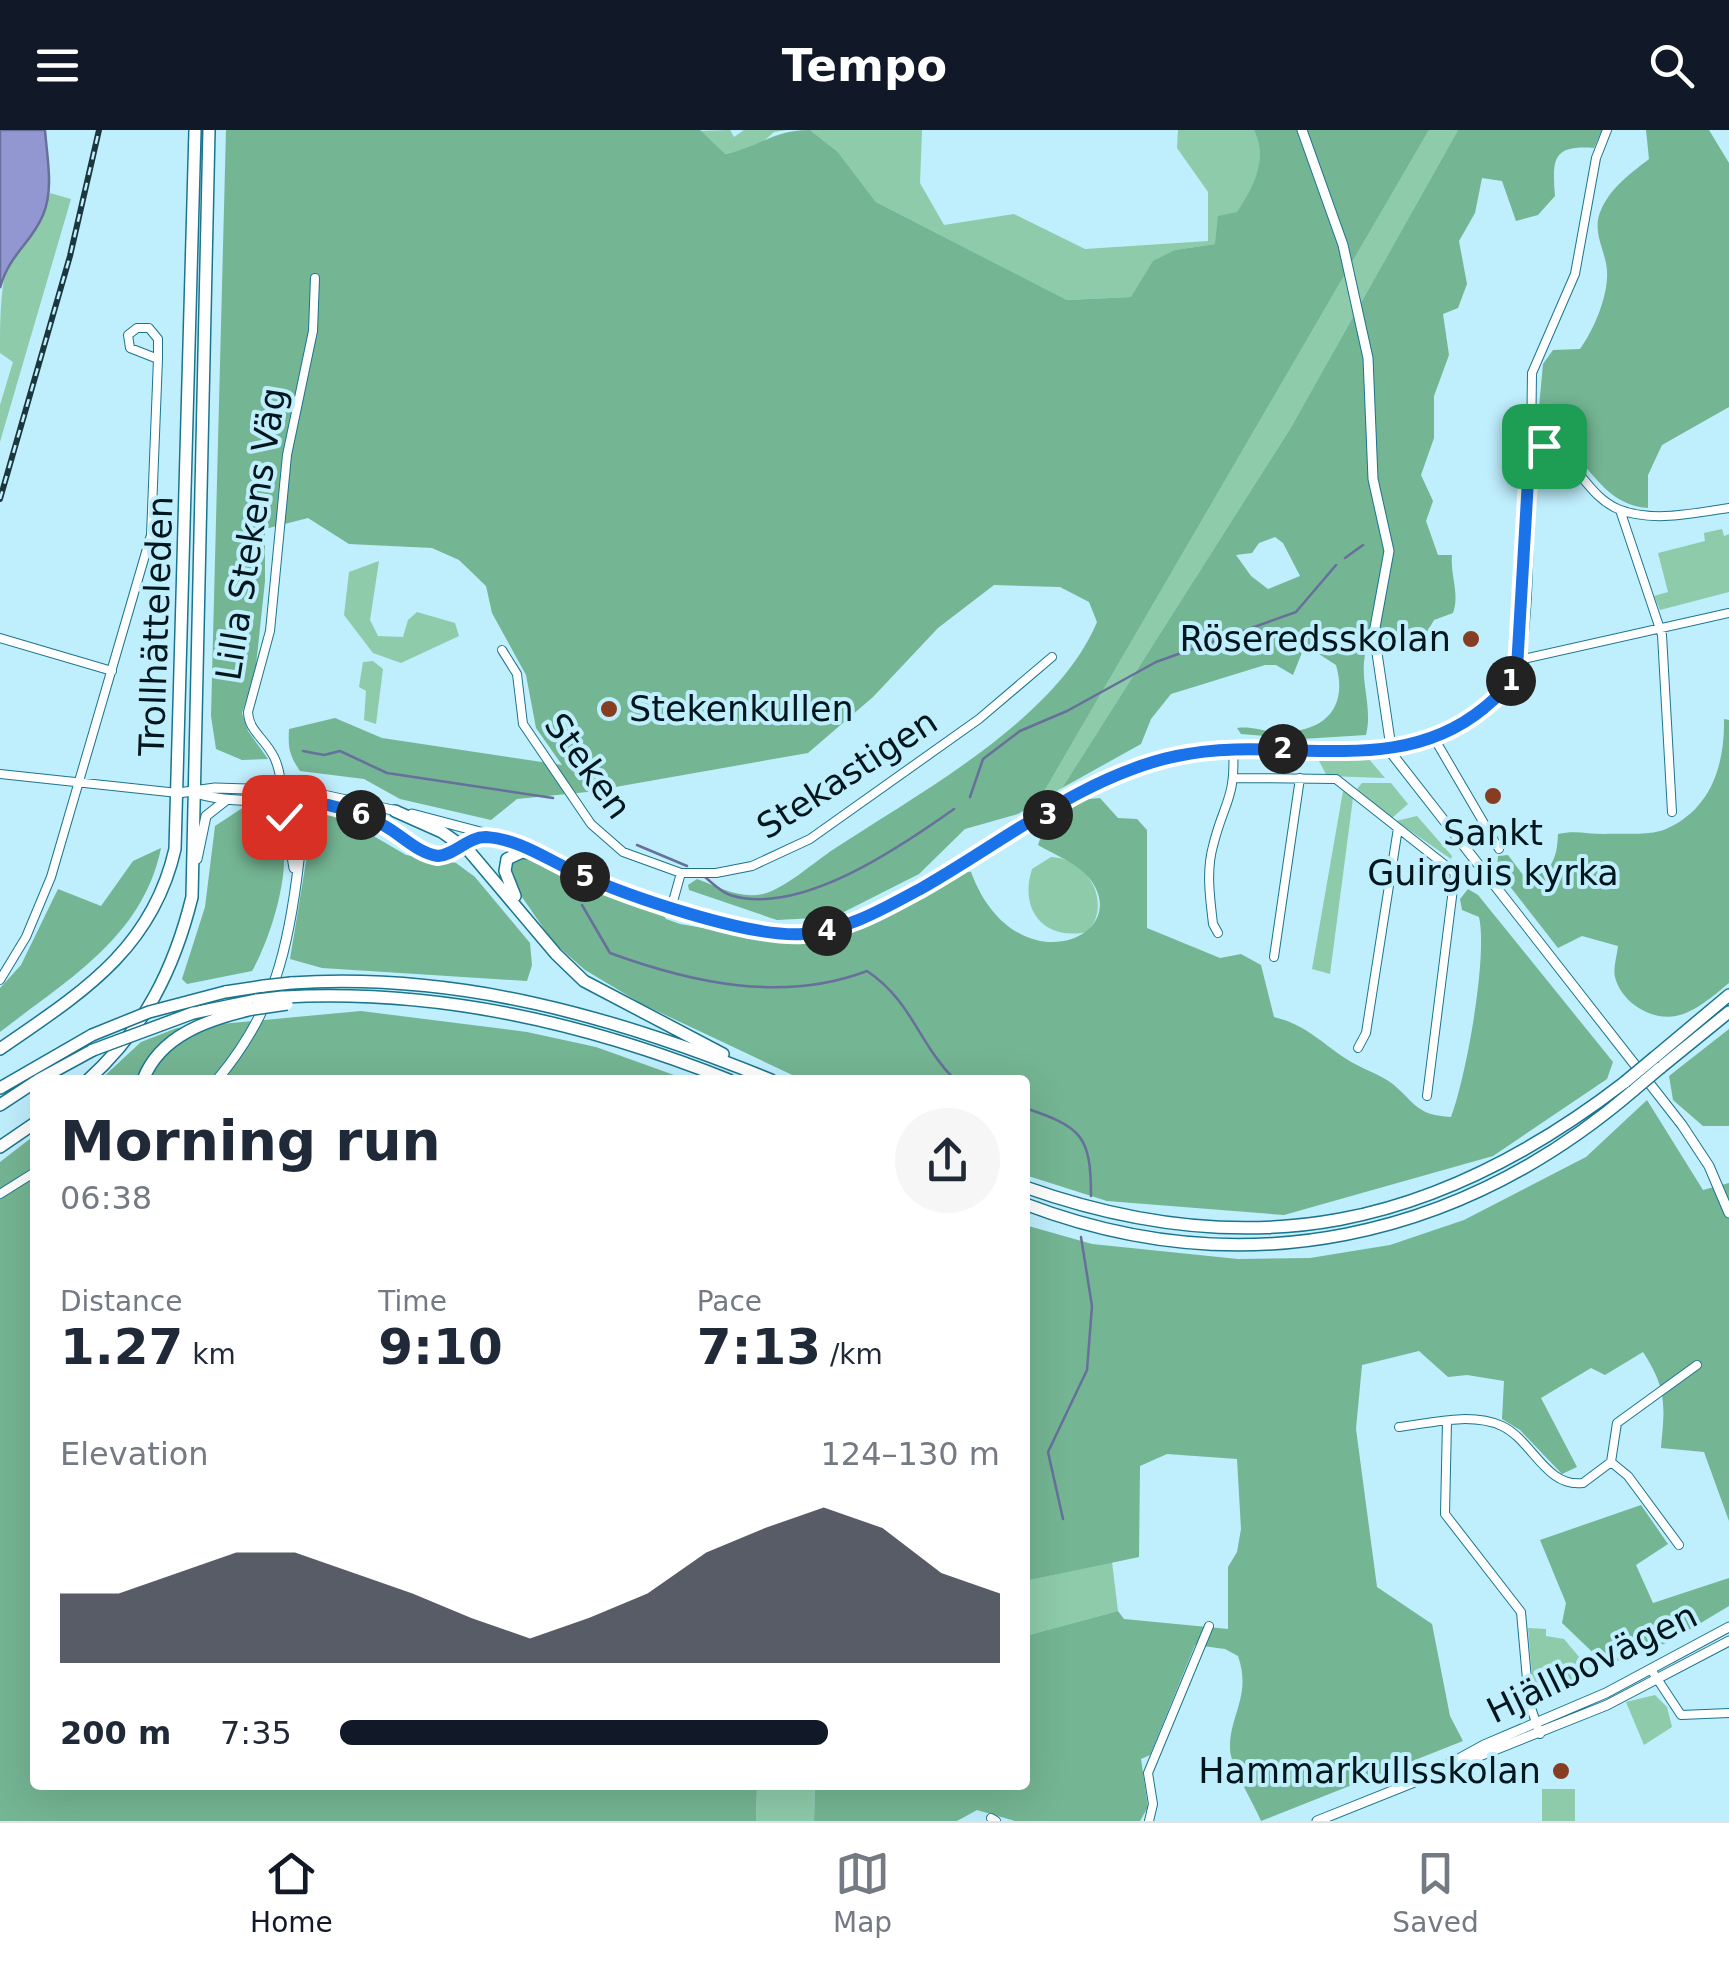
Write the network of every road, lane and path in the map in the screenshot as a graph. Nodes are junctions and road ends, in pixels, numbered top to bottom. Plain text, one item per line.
1 (195, 130) edge
2 (209, 130) edge
3 (1302, 130) edge
4 (1607, 130) edge
5 (315, 278) dead end
6 (158, 359) junction
7 (1530, 446) junction
8 (1729, 508) edge
9 (1620, 510) junction
10 (1729, 612) edge
11 (1660, 628) junction
12 (0, 638) edge
13 (502, 650) dead end
14 (1052, 657) dead end
15 (1518, 660) junction
16 (112, 671) junction
17 (1434, 738) junction
18 (1233, 747) junction
19 (1391, 749) junction
20 (0, 774) edge
21 (1235, 778) junction
22 (1300, 778) junction
23 (79, 785) junction
24 (281, 789) junction
25 (178, 793) junction
26 (197, 793) junction
27 (233, 798) junction
28 (248, 798) junction
29 (290, 799) junction
30 (396, 810) junction
31 (1672, 812) dead end
32 (1398, 828) junction
33 (506, 839) junction
34 (462, 845) junction
35 (290, 846) junction
36 (1499, 850) dead end
37 (537, 854) junction
38 (196, 864) junction
39 (681, 873) junction
40 (296, 882) junction
41 (672, 906) junction
42 (526, 917) junction
43 (1218, 932) dead end
44 (1274, 956) dead end
45 (0, 980) edge
46 (1729, 996) edge
47 (226, 999) junction
48 (255, 1005) junction
49 (1729, 1012) edge
50 (1358, 1048) dead end
51 (0, 1049) edge
52 (1658, 1062) junction
53 (47, 1075) edge
54 (93, 1075) edge
55 (146, 1075) edge
56 (220, 1075) edge
57 (716, 1075) edge
58 (759, 1075) edge
59 (763, 1075) edge
60 (30, 1085) edge
61 (1630, 1086) junction
62 (0, 1088) edge
63 (1427, 1096) dead end
64 (0, 1105) edge
65 (30, 1126) edge
66 (0, 1147) edge
67 (30, 1175) edge
68 (1030, 1189) edge
69 (0, 1194) edge
70 (1030, 1206) edge
71 (1729, 1213) edge
72 (1697, 1365) dead end
73 (1447, 1422) junction
74 (1399, 1428) dead end
75 (1611, 1462) junction
76 (1679, 1545) dead end
77 (1209, 1626) dead end
78 (1729, 1627) edge
79 (1729, 1641) edge
80 (1652, 1670) junction
81 (1658, 1682) junction
82 (1729, 1714) edge
83 (1535, 1723) junction
84 (1540, 1734) junction
85 (1426, 1778) junction
86 (1149, 1821) edge
87 (1318, 1821) edge

1 - 25 highway, Trollhätteleden
2 - 26 highway, Trollhätteleden
3 - 19 street
4 - 7 street
5 - 24 street, Lilla Stekens Väg
6 - 6 street
6 - 16 street
7 - 9 street
7 - 15 street
8 - 9 street
9 - 11 street
10 - 11 street
11 - 15 street
11 - 31 street
12 - 16 street
13 - 39 street, Steken
14 - 39 street, Stekastigen
15 - 17 street
16 - 23 street
17 - 19 street
17 - 36 street
18 - 19 street
18 - 21 street
18 - 41 street
19 - 71 street
20 - 23 street
21 - 22 street
21 - 43 street
22 - 32 street
22 - 44 street
23 - 25 street
23 - 45 street
24 - 26 street
24 - 29 street
24 - 30 street
25 - 26 street
25 - 51 highway, Trollhätteleden
26 - 27 street
26 - 38 highway, Trollhätteleden
27 - 28 street
27 - 38 street
28 - 29 street
28 - 35 street
29 - 34 street
29 - 35 street
29 - 40 street
30 - 33 street
30 - 34 highway
32 - 50 street
32 - 63 street
33 - 34 street
33 - 37 street
34 - 42 highway
35 - 40 street
37 - 41 street
37 - 42 highway
38 - 54 highway, Trollhätteleden
39 - 41 street
40 - 56 street
42 - 59 highway
46 - 52 highway
47 - 48 highway
47 - 53 highway, bridge
47 - 58 highway, bridge
47 - 62 highway, bridge
48 - 55 highway
48 - 57 highway, bridge
49 - 52 highway
52 - 61 highway, bridge
60 - 64 highway
61 - 68 highway
61 - 70 highway
65 - 66 highway
67 - 69 street
72 - 75 street
73 - 74 street
73 - 75 street
73 - 83 street
75 - 76 street
77 - 86 street
78 - 80 street, Hjällbovägen
79 - 81 street, Hjällbovägen
80 - 81 street
80 - 83 street, Hjällbovägen
81 - 82 street
81 - 84 street, Hjällbovägen
83 - 84 street
83 - 85 street, Hjällbovägen
84 - 85 street, Hjällbovägen
85 - 87 street, Hjällbovägen

